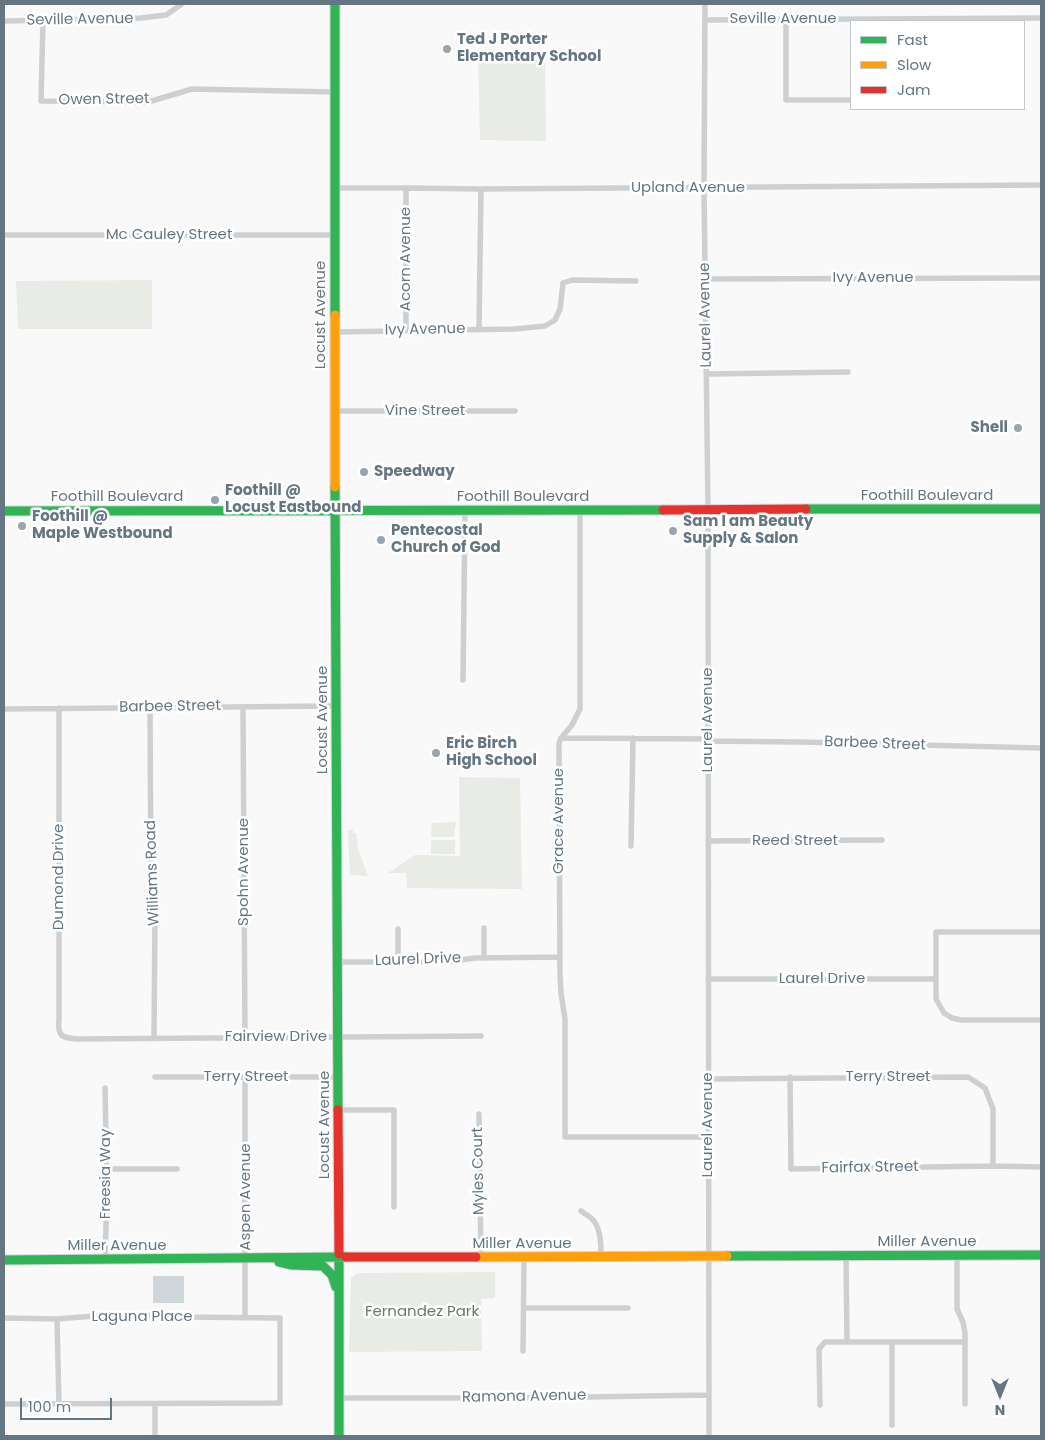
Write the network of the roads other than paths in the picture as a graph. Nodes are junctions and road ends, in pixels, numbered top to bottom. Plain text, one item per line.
1 (182, 4) edge
2 (335, 4) edge
3 (705, 4) edge
4 (1041, 18) edge
5 (786, 19) junction
6 (705, 20) junction
7 (1000, 20) edge
8 (4, 21) edge
9 (43, 21) junction
10 (335, 92) junction
11 (850, 100) edge
12 (1041, 185) edge
13 (334, 188) junction
14 (406, 188) junction
15 (704, 188) junction
16 (481, 189) junction
17 (4, 235) edge
18 (335, 235) junction
19 (1041, 278) edge
20 (705, 279) junction
21 (636, 281) dead end
22 (479, 329) junction
23 (406, 331) junction
24 (334, 332) junction
25 (848, 372) dead end
26 (706, 374) junction
27 (335, 411) junction
28 (515, 411) dead end
29 (1041, 509) edge
30 (336, 510) junction
31 (464, 510) junction
32 (708, 510) junction
33 (4, 511) edge
34 (580, 511) junction
35 (462, 680) dead end
36 (243, 706) junction
37 (336, 706) junction
38 (59, 708) junction
39 (150, 708) junction
40 (4, 709) edge
41 (561, 738) junction
42 (633, 738) junction
43 (708, 740) junction
44 (1041, 748) edge
45 (882, 840) dead end
46 (708, 841) junction
47 (631, 846) dead end
48 (484, 928) dead end
49 (398, 929) dead end
50 (1041, 932) edge
51 (560, 957) junction
52 (484, 958) junction
53 (337, 962) junction
54 (398, 962) junction
55 (708, 978) junction
56 (936, 979) junction
57 (1041, 1020) edge
58 (482, 1036) dead end
59 (245, 1037) junction
60 (338, 1037) junction
61 (71, 1038) joint
62 (154, 1038) junction
63 (154, 1077) dead end
64 (245, 1077) junction
65 (338, 1077) junction
66 (790, 1077) junction
67 (708, 1079) junction
68 (105, 1088) dead end
69 (338, 1110) junction
70 (479, 1114) dead end
71 (708, 1137) junction
72 (993, 1166) junction
73 (1041, 1167) edge
74 (106, 1169) junction
75 (177, 1169) dead end
76 (394, 1207) dead end
77 (581, 1211) dead end
78 (1041, 1255) edge
79 (708, 1256) junction
80 (846, 1256) junction
81 (957, 1256) junction
82 (601, 1257) junction
83 (264, 1258) junction
84 (339, 1258) junction
85 (481, 1258) junction
86 (524, 1258) junction
87 (105, 1259) junction
88 (246, 1259) junction
89 (4, 1260) edge
90 (339, 1294) junction
91 (524, 1308) junction
92 (628, 1308) dead end
93 (4, 1318) edge
94 (245, 1318) junction
95 (57, 1319) junction
96 (847, 1342) junction
97 (892, 1342) junction
98 (965, 1342) junction
99 (523, 1352) dead end
100 (708, 1395) junction
101 (339, 1398) junction
102 (4, 1404) edge
103 (59, 1404) junction
104 (155, 1404) junction
105 (965, 1404) dead end
106 (820, 1405) dead end
107 (892, 1425) dead end
108 (155, 1436) edge
109 (339, 1436) edge
110 (709, 1436) edge

1 - 9 street, Seville Avenue
2 - 10 street, Locust Avenue
3 - 6 street, Laurel Avenue
4 - 7 street, Seville Avenue
5 - 6 street, Seville Avenue
5 - 7 street, Seville Avenue
5 - 11 street
6 - 15 street, Laurel Avenue
8 - 9 street, Seville Avenue
9 - 10 street, Owen Street
10 - 13 street, Locust Avenue
12 - 15 street, Upland Avenue
13 - 14 street, Upland Avenue
13 - 18 street, Locust Avenue
14 - 16 street, Upland Avenue
14 - 23 street, Acorn Avenue
15 - 16 street, Upland Avenue
15 - 20 street, Laurel Avenue
16 - 22 street
17 - 18 street, Mc Cauley Street
18 - 24 street, Locust Avenue
19 - 20 street, Ivy Avenue
20 - 26 street, Laurel Avenue
21 - 22 street, Ivy Avenue
22 - 23 street, Ivy Avenue
23 - 24 street, Ivy Avenue
24 - 27 street, Locust Avenue
25 - 26 street
26 - 32 street, Laurel Avenue
27 - 28 street, Vine Street
27 - 30 street, Locust Avenue
29 - 32 street, Foothill Boulevard
30 - 31 street, Foothill Boulevard
30 - 33 street, Foothill Boulevard
30 - 37 street, Locust Avenue
31 - 34 street, Foothill Boulevard
31 - 35 street
32 - 34 street, Foothill Boulevard
32 - 43 street, Laurel Avenue
34 - 41 street
36 - 37 street, Barbee Street
36 - 39 street, Barbee Street
36 - 59 street, Spohn Avenue
37 - 53 street, Locust Avenue
38 - 39 street, Barbee Street
38 - 40 street, Barbee Street
38 - 61 street, Dumond Drive
39 - 62 street, Williams Road
41 - 42 street, Barbee Street
41 - 51 street, Grace Avenue
42 - 43 street, Barbee Street
42 - 47 street
43 - 44 street, Barbee Street
43 - 46 street, Laurel Avenue
45 - 46 street, Reed Street
46 - 55 street, Laurel Avenue
48 - 52 street
49 - 54 street
50 - 56 street
51 - 52 street, Laurel Drive
51 - 71 street, Grace Avenue
52 - 54 street, Laurel Drive
53 - 54 street, Laurel Drive
53 - 60 street, Locust Avenue
55 - 56 street, Laurel Drive
55 - 67 street, Laurel Avenue
56 - 57 street
58 - 60 street, Fairview Drive
59 - 60 street, Fairview Drive
59 - 62 street, Fairview Drive
60 - 65 street, Locust Avenue
61 - 62 street, Fairview Drive
63 - 64 street, Terry Street
64 - 65 street, Terry Street
64 - 88 street, Aspen Avenue
65 - 69 street, Locust Avenue
66 - 67 street, Terry Street
66 - 72 street, Terry Street
66 - 72 street, Fairfax Street
67 - 71 street, Laurel Avenue
68 - 74 street, Freesia Way
69 - 76 street
69 - 84 street, Locust Avenue
70 - 85 street, Myles Court
71 - 79 street, Laurel Avenue
72 - 73 street, Fairfax Street
74 - 75 street
74 - 87 street, Freesia Way
77 - 82 street
78 - 81 street, Miller Avenue
79 - 80 street, Miller Avenue
79 - 82 street, Miller Avenue
79 - 100 street, Laurel Avenue
80 - 81 street, Miller Avenue
80 - 96 street
81 - 98 street
82 - 86 street, Miller Avenue
83 - 84 street, Miller Avenue
83 - 88 street, Miller Avenue
83 - 90 street
84 - 85 street, Miller Avenue
84 - 90 street, Locust Avenue
85 - 86 street, Miller Avenue
86 - 91 street
87 - 88 street, Miller Avenue
87 - 89 street, Miller Avenue
88 - 94 street, Aspen Avenue
90 - 101 street, Locust Avenue
91 - 92 street
91 - 99 street
93 - 95 street, Laguna Place
94 - 95 street, Laguna Place
94 - 104 street, Laguna Place
95 - 103 street
96 - 97 street
96 - 106 street
97 - 98 street
97 - 107 street
98 - 105 street
100 - 101 street, Ramona Avenue
100 - 110 street, Laurel Avenue
101 - 109 street, Locust Avenue
102 - 103 street
103 - 104 street
104 - 108 street

